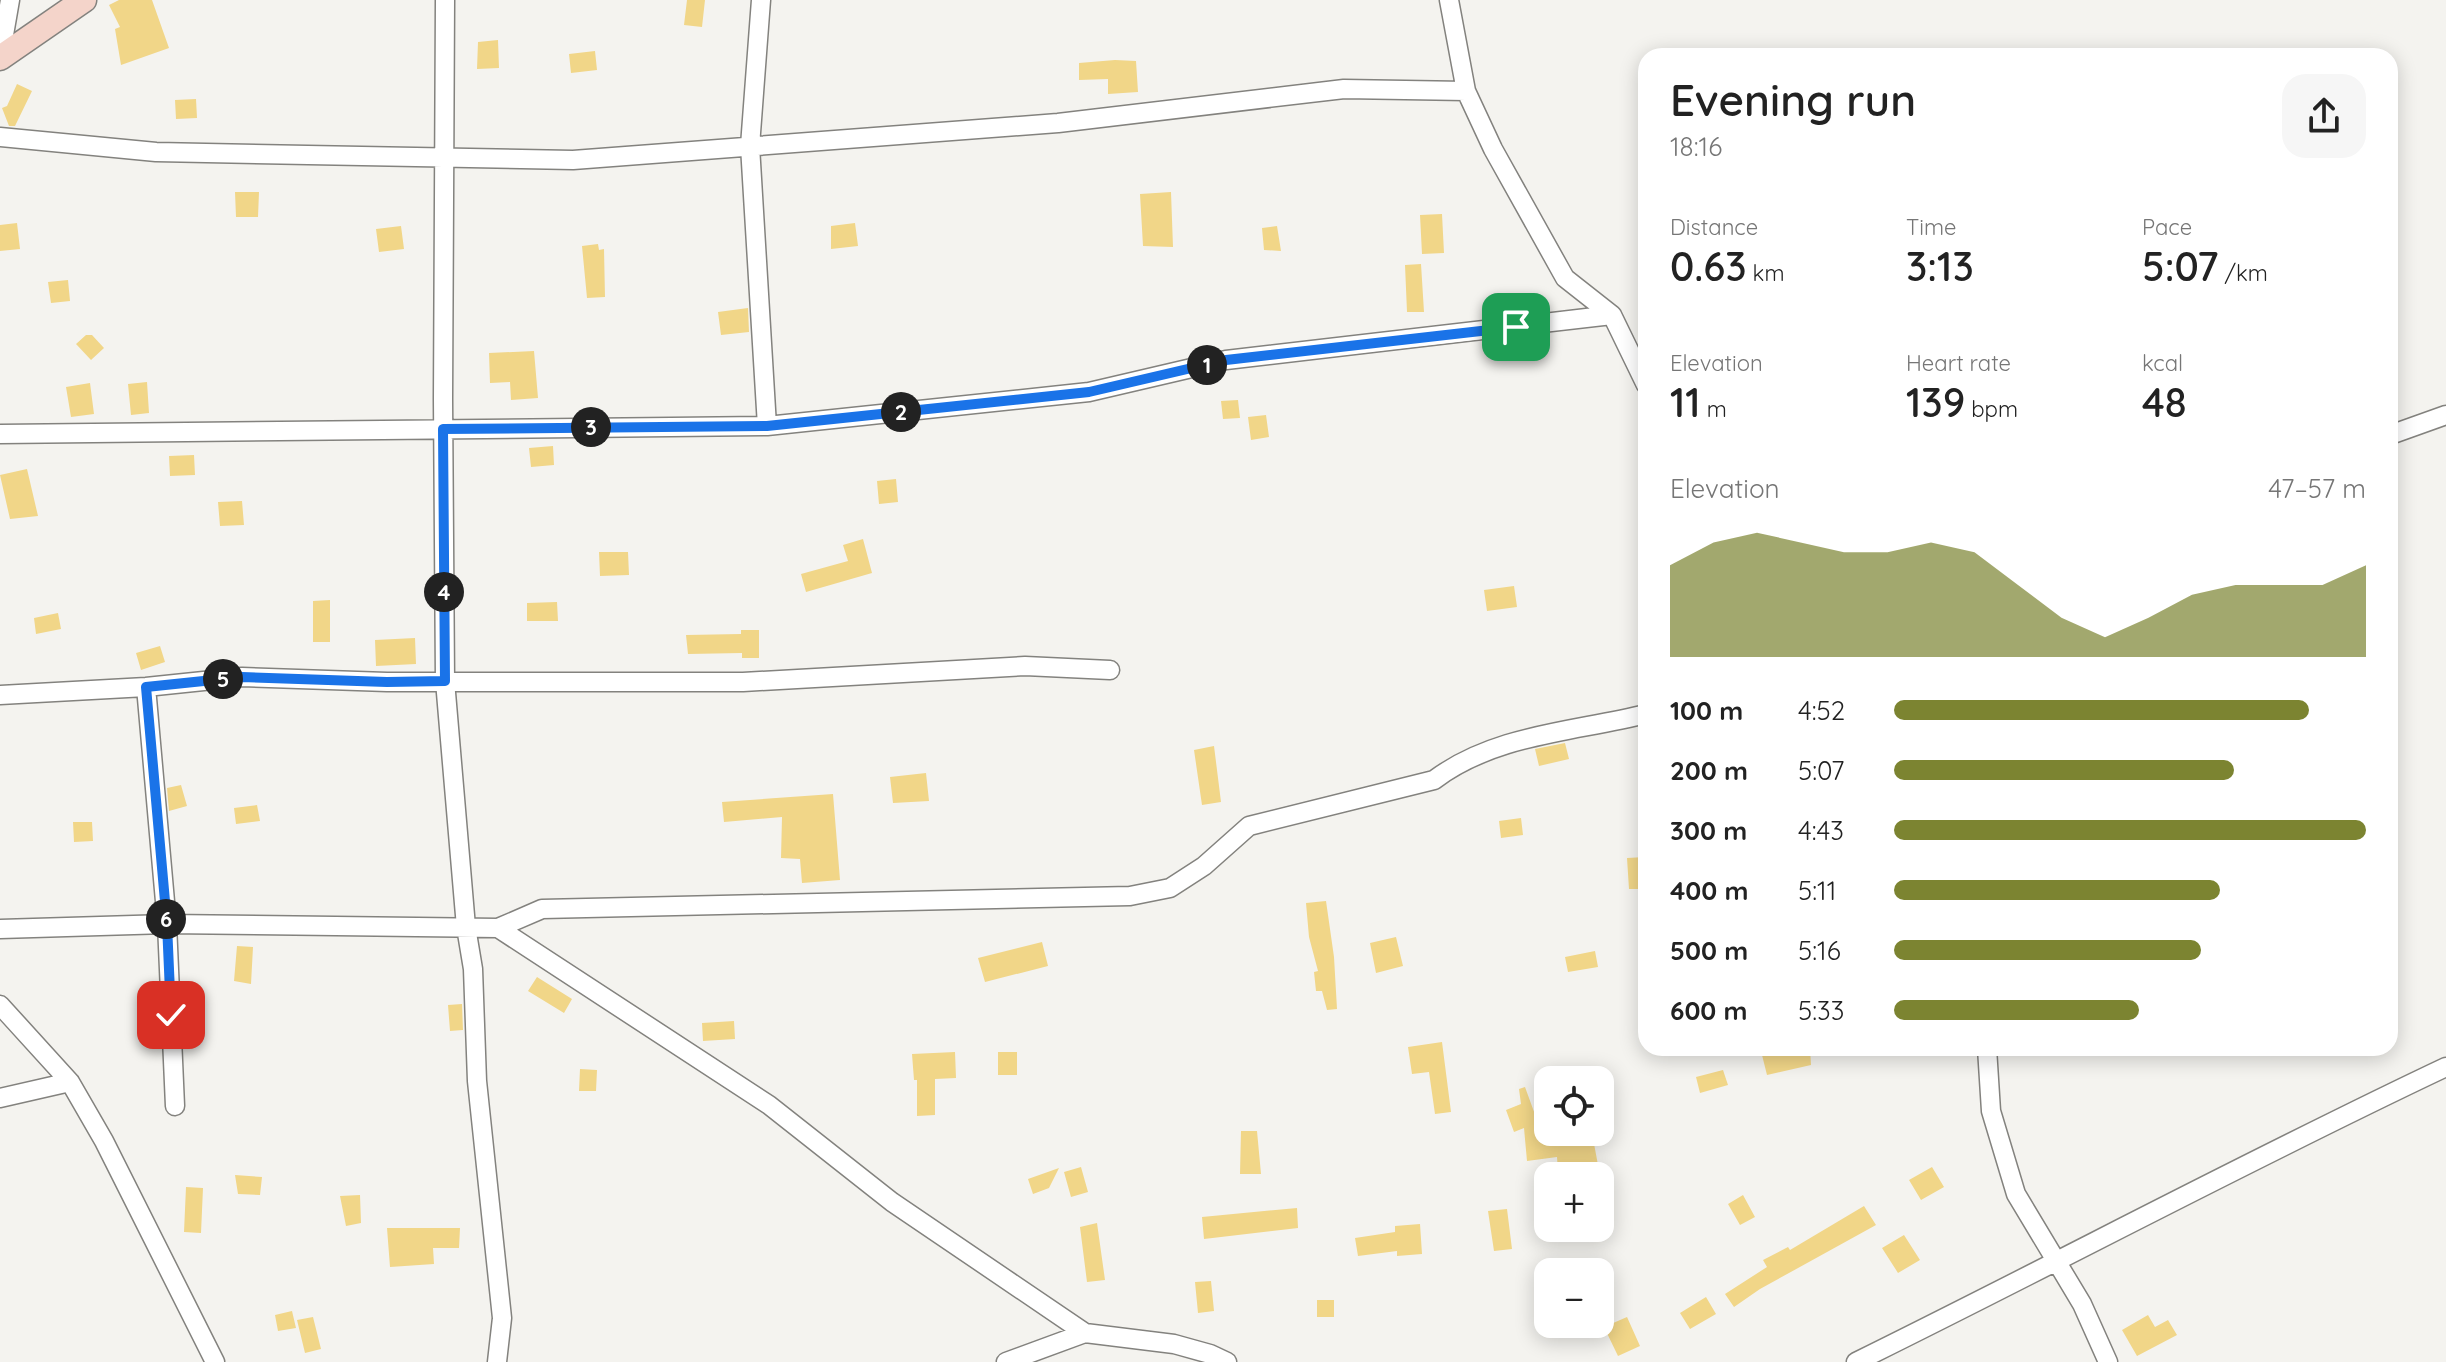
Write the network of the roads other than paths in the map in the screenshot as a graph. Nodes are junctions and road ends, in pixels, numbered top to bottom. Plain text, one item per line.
1 (10, 0) edge
2 (84, 0) edge
3 (445, 0) edge
4 (761, 0) edge
5 (1449, 0) edge
6 (0, 58) edge
7 (1466, 91) junction
8 (0, 137) edge
9 (750, 146) junction
10 (444, 158) junction
11 (1612, 315) junction
12 (1638, 369) edge
13 (2446, 415) edge
14 (767, 426) junction
15 (443, 429) junction
16 (2398, 432) edge
17 (0, 434) edge
18 (1110, 670) dead end
19 (445, 681) junction
20 (146, 687) junction
21 (0, 695) edge
22 (1638, 716) edge
23 (167, 924) junction
24 (466, 927) junction
25 (498, 928) junction
26 (0, 929) edge
27 (0, 1005) edge
28 (1988, 1056) edge
29 (2446, 1067) edge
30 (70, 1082) junction
31 (0, 1098) edge
32 (175, 1106) dead end
33 (2058, 1263) junction
34 (1085, 1333) junction
35 (215, 1362) edge
36 (497, 1362) edge
37 (1006, 1362) edge
38 (1227, 1362) edge
39 (1856, 1362) edge
40 (2108, 1362) edge

1 - 6 street
2 - 6 main road
3 - 10 street
4 - 9 street
5 - 7 street
7 - 9 street
7 - 11 street
8 - 10 street
9 - 10 street
9 - 14 street
10 - 15 street
11 - 12 street
11 - 14 street
13 - 16 street
14 - 15 street
15 - 17 street
15 - 19 street
18 - 19 street
19 - 20 street
19 - 24 street
20 - 21 street
20 - 23 street
22 - 25 street
23 - 24 street
23 - 26 street
23 - 32 street
24 - 25 street
24 - 36 street
25 - 34 street
27 - 30 street
28 - 33 street
29 - 33 street
30 - 31 street
30 - 35 street
33 - 39 street
33 - 40 street
34 - 37 street
34 - 38 street

